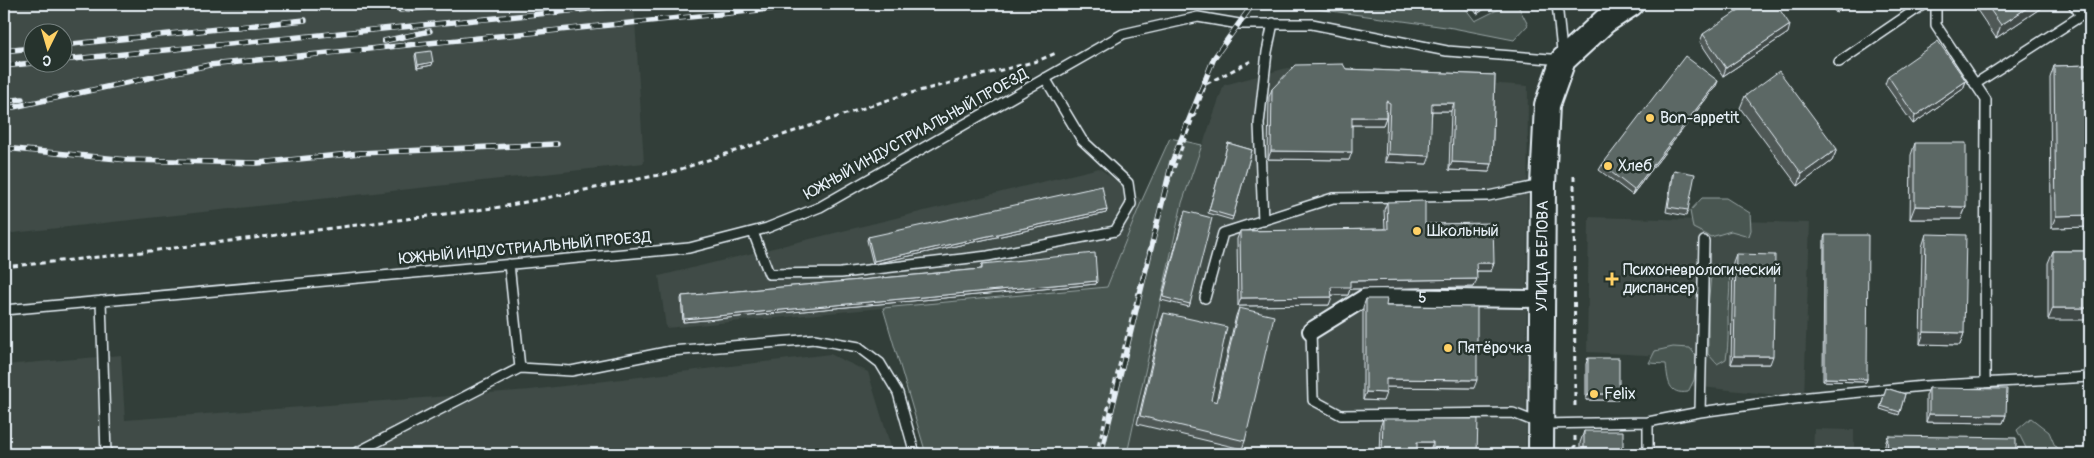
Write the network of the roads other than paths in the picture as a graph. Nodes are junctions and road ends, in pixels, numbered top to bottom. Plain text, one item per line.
1 (1557, 4) edge
2 (1632, 4) edge
3 (1924, 4) edge
4 (1936, 4) edge
5 (2073, 4) edge
6 (2090, 10) edge
7 (2081, 15) junction
8 (1273, 23) junction
9 (1563, 60) junction
10 (1839, 62) dead end
11 (1045, 78) junction
12 (1975, 84) junction
13 (1543, 185) junction
14 (1263, 221) junction
15 (753, 232) junction
16 (1704, 241) dead end
17 (509, 264) junction
18 (1205, 298) dead end
19 (1542, 299) junction
20 (101, 301) junction
21 (4, 310) edge
22 (1311, 331) joint
23 (520, 368) junction
24 (2090, 377) edge
25 (1985, 383) junction
26 (1700, 412) junction
27 (1648, 422) junction
28 (1542, 424) junction
29 (106, 454) edge
30 (354, 454) edge
31 (915, 454) edge
32 (1541, 454) edge
33 (1648, 454) edge

1 - 9 lane
2 - 9 main road
3 - 10 lane
4 - 12 lane
5 - 7 lane
6 - 7 lane
7 - 12 lane
8 - 9 lane, ЮЖНЫЙ ИНДУСТРИАЛЬНЫЙ ПРОЕЗД
8 - 11 lane, ЮЖНЫЙ ИНДУСТРИАЛЬНЫЙ ПРОЕЗД
8 - 14 lane
9 - 13 main road, УЛИЦА БЕЛОВА
11 - 15 lane, ЮЖНЫЙ ИНДУСТРИАЛЬНЫЙ ПРОЕЗД
11 - 15 lane
12 - 25 lane
13 - 14 lane
13 - 19 main road, УЛИЦА БЕЛОВА
14 - 18 lane
15 - 17 lane, ЮЖНЫЙ ИНДУСТРИАЛЬНЫЙ ПРОЕЗД
16 - 26 lane
17 - 20 lane, ЮЖНЫЙ ИНДУСТРИАЛЬНЫЙ ПРОЕЗД
17 - 23 lane
19 - 22 street, 5
19 - 28 main road, УЛИЦА БЕЛОВА
20 - 21 lane, ЮЖНЫЙ ИНДУСТРИАЛЬНЫЙ ПРОЕЗД
20 - 29 lane
22 - 28 lane
23 - 30 lane
23 - 31 lane
24 - 25 lane
25 - 26 lane
26 - 27 lane
27 - 28 lane
27 - 33 lane
28 - 32 main road, УЛИЦА БЕЛОВА

